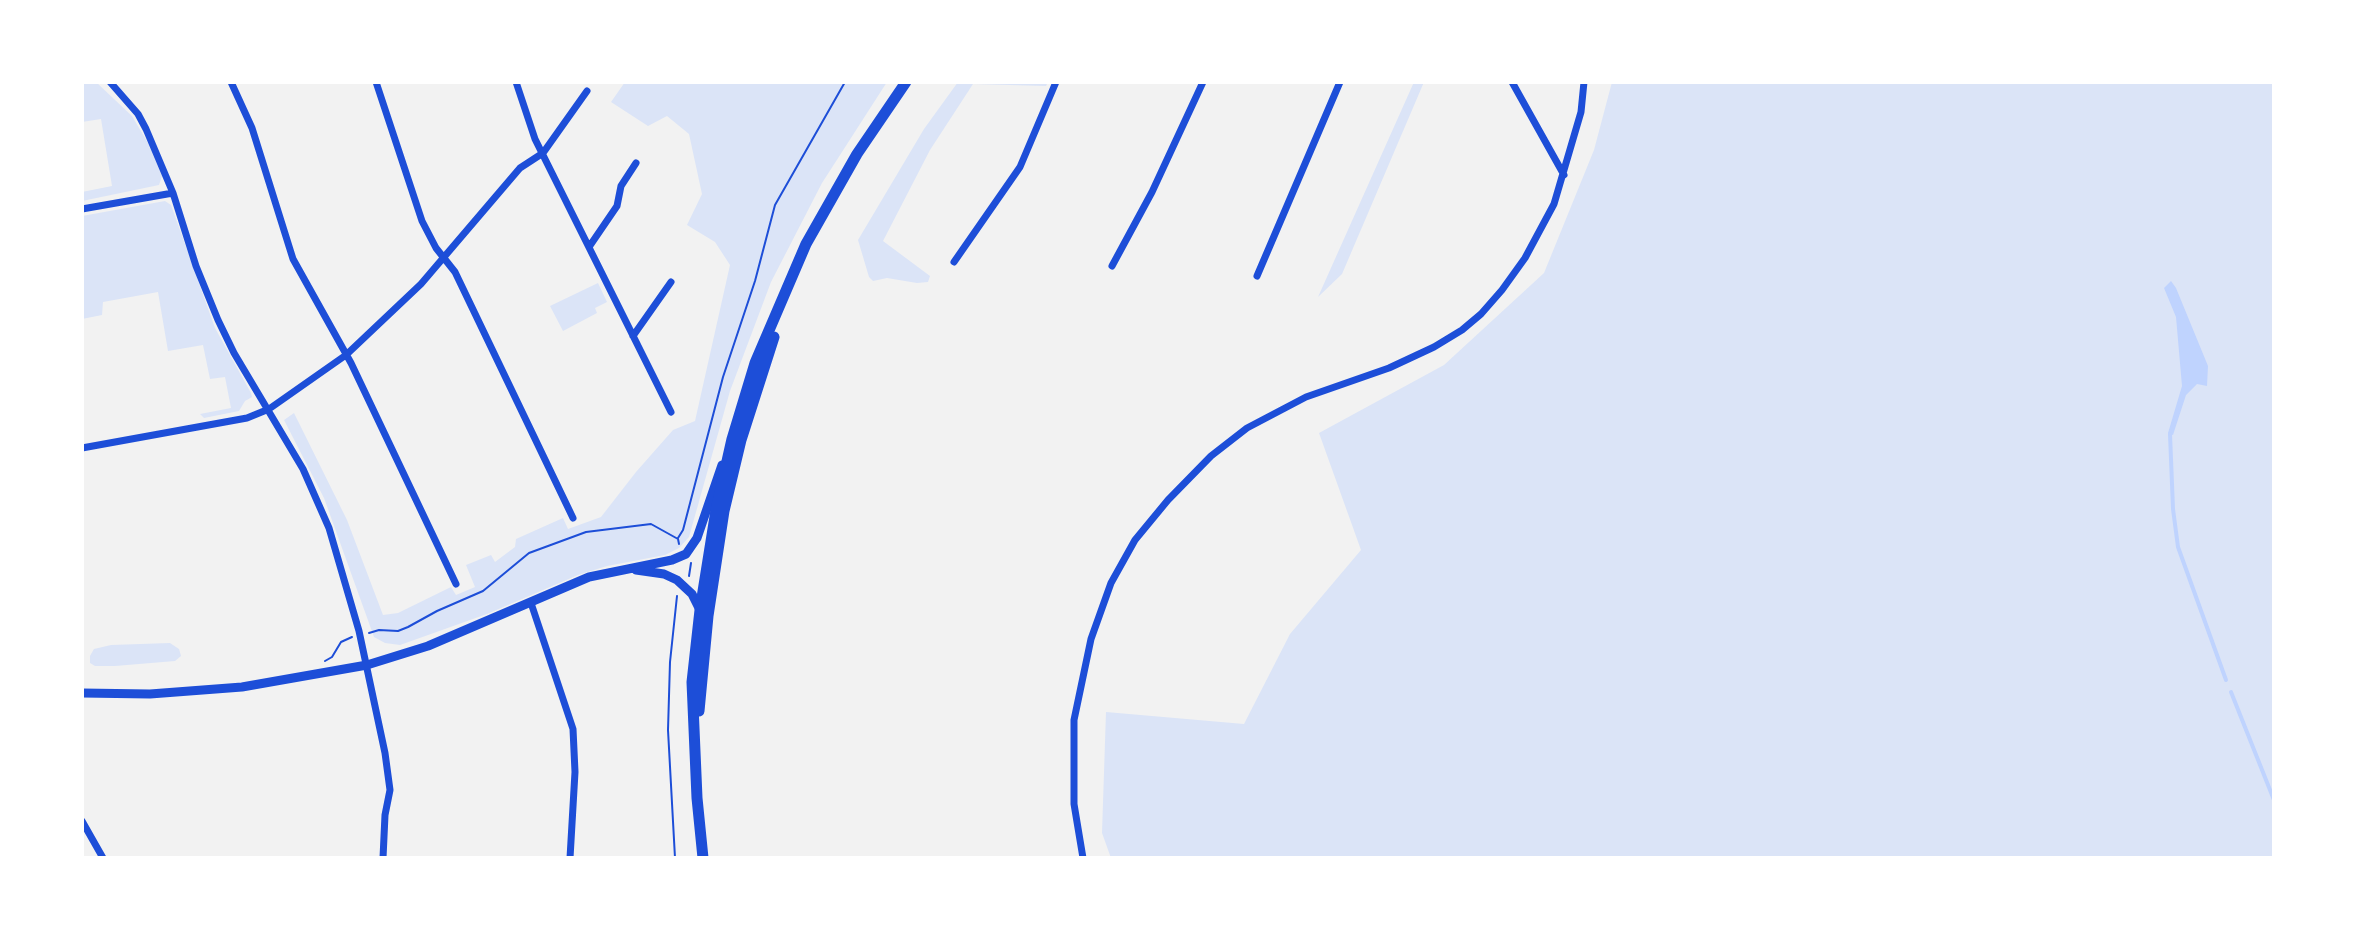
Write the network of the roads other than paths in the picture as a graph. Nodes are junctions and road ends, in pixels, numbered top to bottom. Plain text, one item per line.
1 (110, 82) edge
2 (231, 82) edge
3 (376, 82) edge
4 (516, 82) edge
5 (906, 82) edge
6 (1056, 82) edge
7 (1203, 82) edge
8 (1340, 82) edge
9 (1512, 82) edge
10 (1584, 82) edge
11 (587, 91) dead end
12 (543, 153) junction
13 (636, 163) dead end
14 (1564, 175) junction
15 (173, 193) junction
16 (82, 209) edge
17 (589, 247) junction
18 (444, 259) junction
19 (954, 262) dead end
20 (1112, 266) dead end
21 (1257, 276) dead end
22 (671, 282) dead end
23 (790, 283) junction
24 (633, 336) junction
25 (346, 355) junction
26 (269, 409) junction
27 (671, 412) dead end
28 (732, 439) junction
29 (82, 448) edge
30 (573, 518) dead end
31 (624, 569) junction
32 (456, 584) dead end
33 (531, 603) junction
34 (700, 610) junction
35 (367, 665) junction
36 (82, 693) edge
37 (696, 743) junction
38 (82, 821) edge
39 (103, 858) edge
40 (383, 858) edge
41 (570, 858) edge
42 (703, 858) edge
43 (1083, 858) edge

1 - 15 street
2 - 25 street
3 - 18 street
4 - 12 street
5 - 23 main road
6 - 19 street
7 - 20 street
8 - 21 street
9 - 14 street
10 - 14 street
11 - 12 street
12 - 17 street
12 - 18 street
13 - 17 street
14 - 43 street
15 - 16 street
15 - 26 street
17 - 24 street
18 - 25 street
18 - 30 street
22 - 24 street
23 - 28 main road
23 - 37 main road
24 - 27 street
25 - 26 street
25 - 32 street
26 - 29 street
26 - 35 street
28 - 31 street
28 - 34 main road
31 - 33 street
31 - 34 street
33 - 35 street
33 - 41 street
34 - 37 main road
35 - 36 street
35 - 40 street
37 - 42 main road
38 - 39 street

